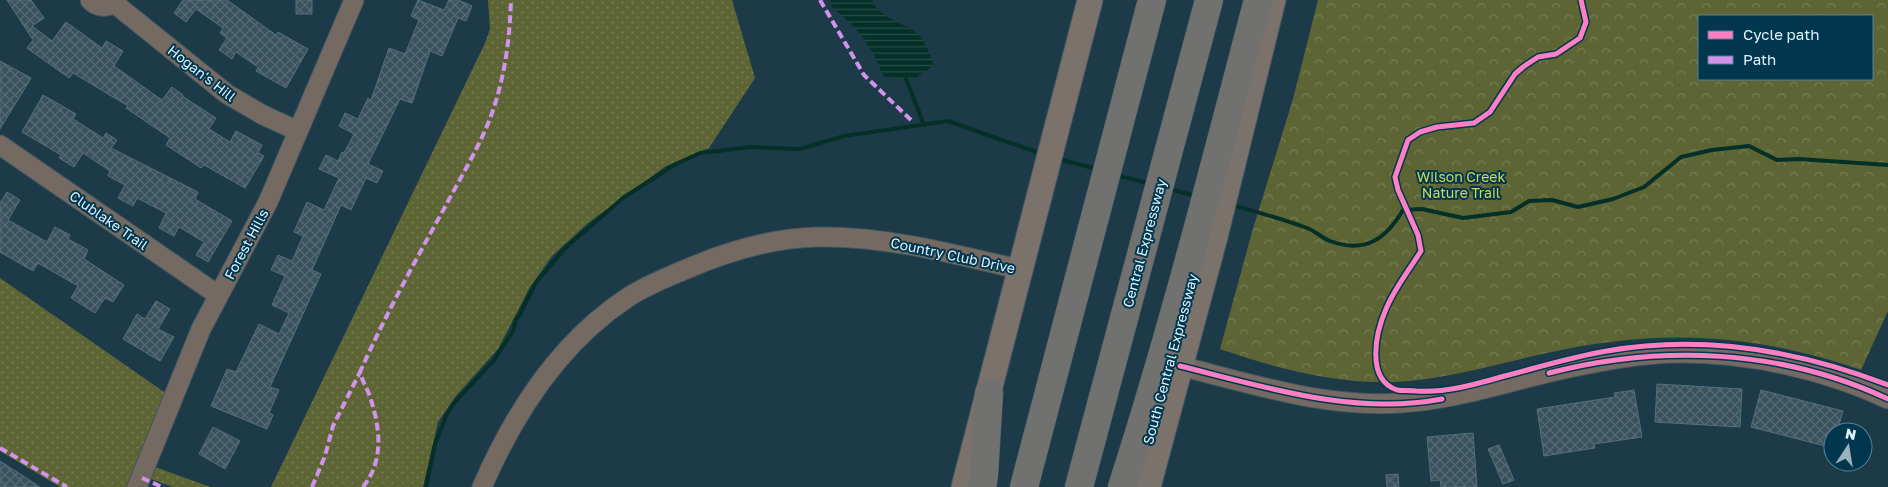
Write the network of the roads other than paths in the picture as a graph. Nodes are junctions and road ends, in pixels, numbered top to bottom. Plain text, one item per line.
1 (90, 0) edge
2 (354, 0) edge
3 (1090, 0) edge
4 (1152, 0) edge
5 (1208, 0) edge
6 (1258, 0) edge
7 (1273, 0) edge
8 (116, 1) edge
9 (298, 131) junction
10 (0, 145) edge
11 (1221, 177) junction
12 (1206, 235) junction
13 (1022, 270) junction
14 (218, 295) junction
15 (1180, 366) junction
16 (989, 393) junction
17 (1888, 399) edge
18 (137, 487) edge
19 (482, 487) edge
20 (964, 487) edge
21 (982, 487) edge
22 (1024, 487) edge
23 (1080, 487) edge
24 (1122, 487) edge
25 (1148, 487) edge

1 - 8 street, Hogan's Hill
2 - 9 street, Forest Hills
3 - 13 main road
4 - 22 highway
5 - 23 highway, Central Expressway
6 - 11 highway
7 - 11 main road
8 - 9 street, Hogan's Hill
9 - 14 street, Forest Hills
10 - 14 street, Clublake Trail
11 - 12 highway
12 - 15 main road, South Central Expressway
12 - 24 highway
13 - 16 main road
13 - 19 street, Country Club Drive
14 - 18 street, Forest Hills
15 - 17 street
15 - 25 main road, South Central Expressway
16 - 20 main road
16 - 21 highway

